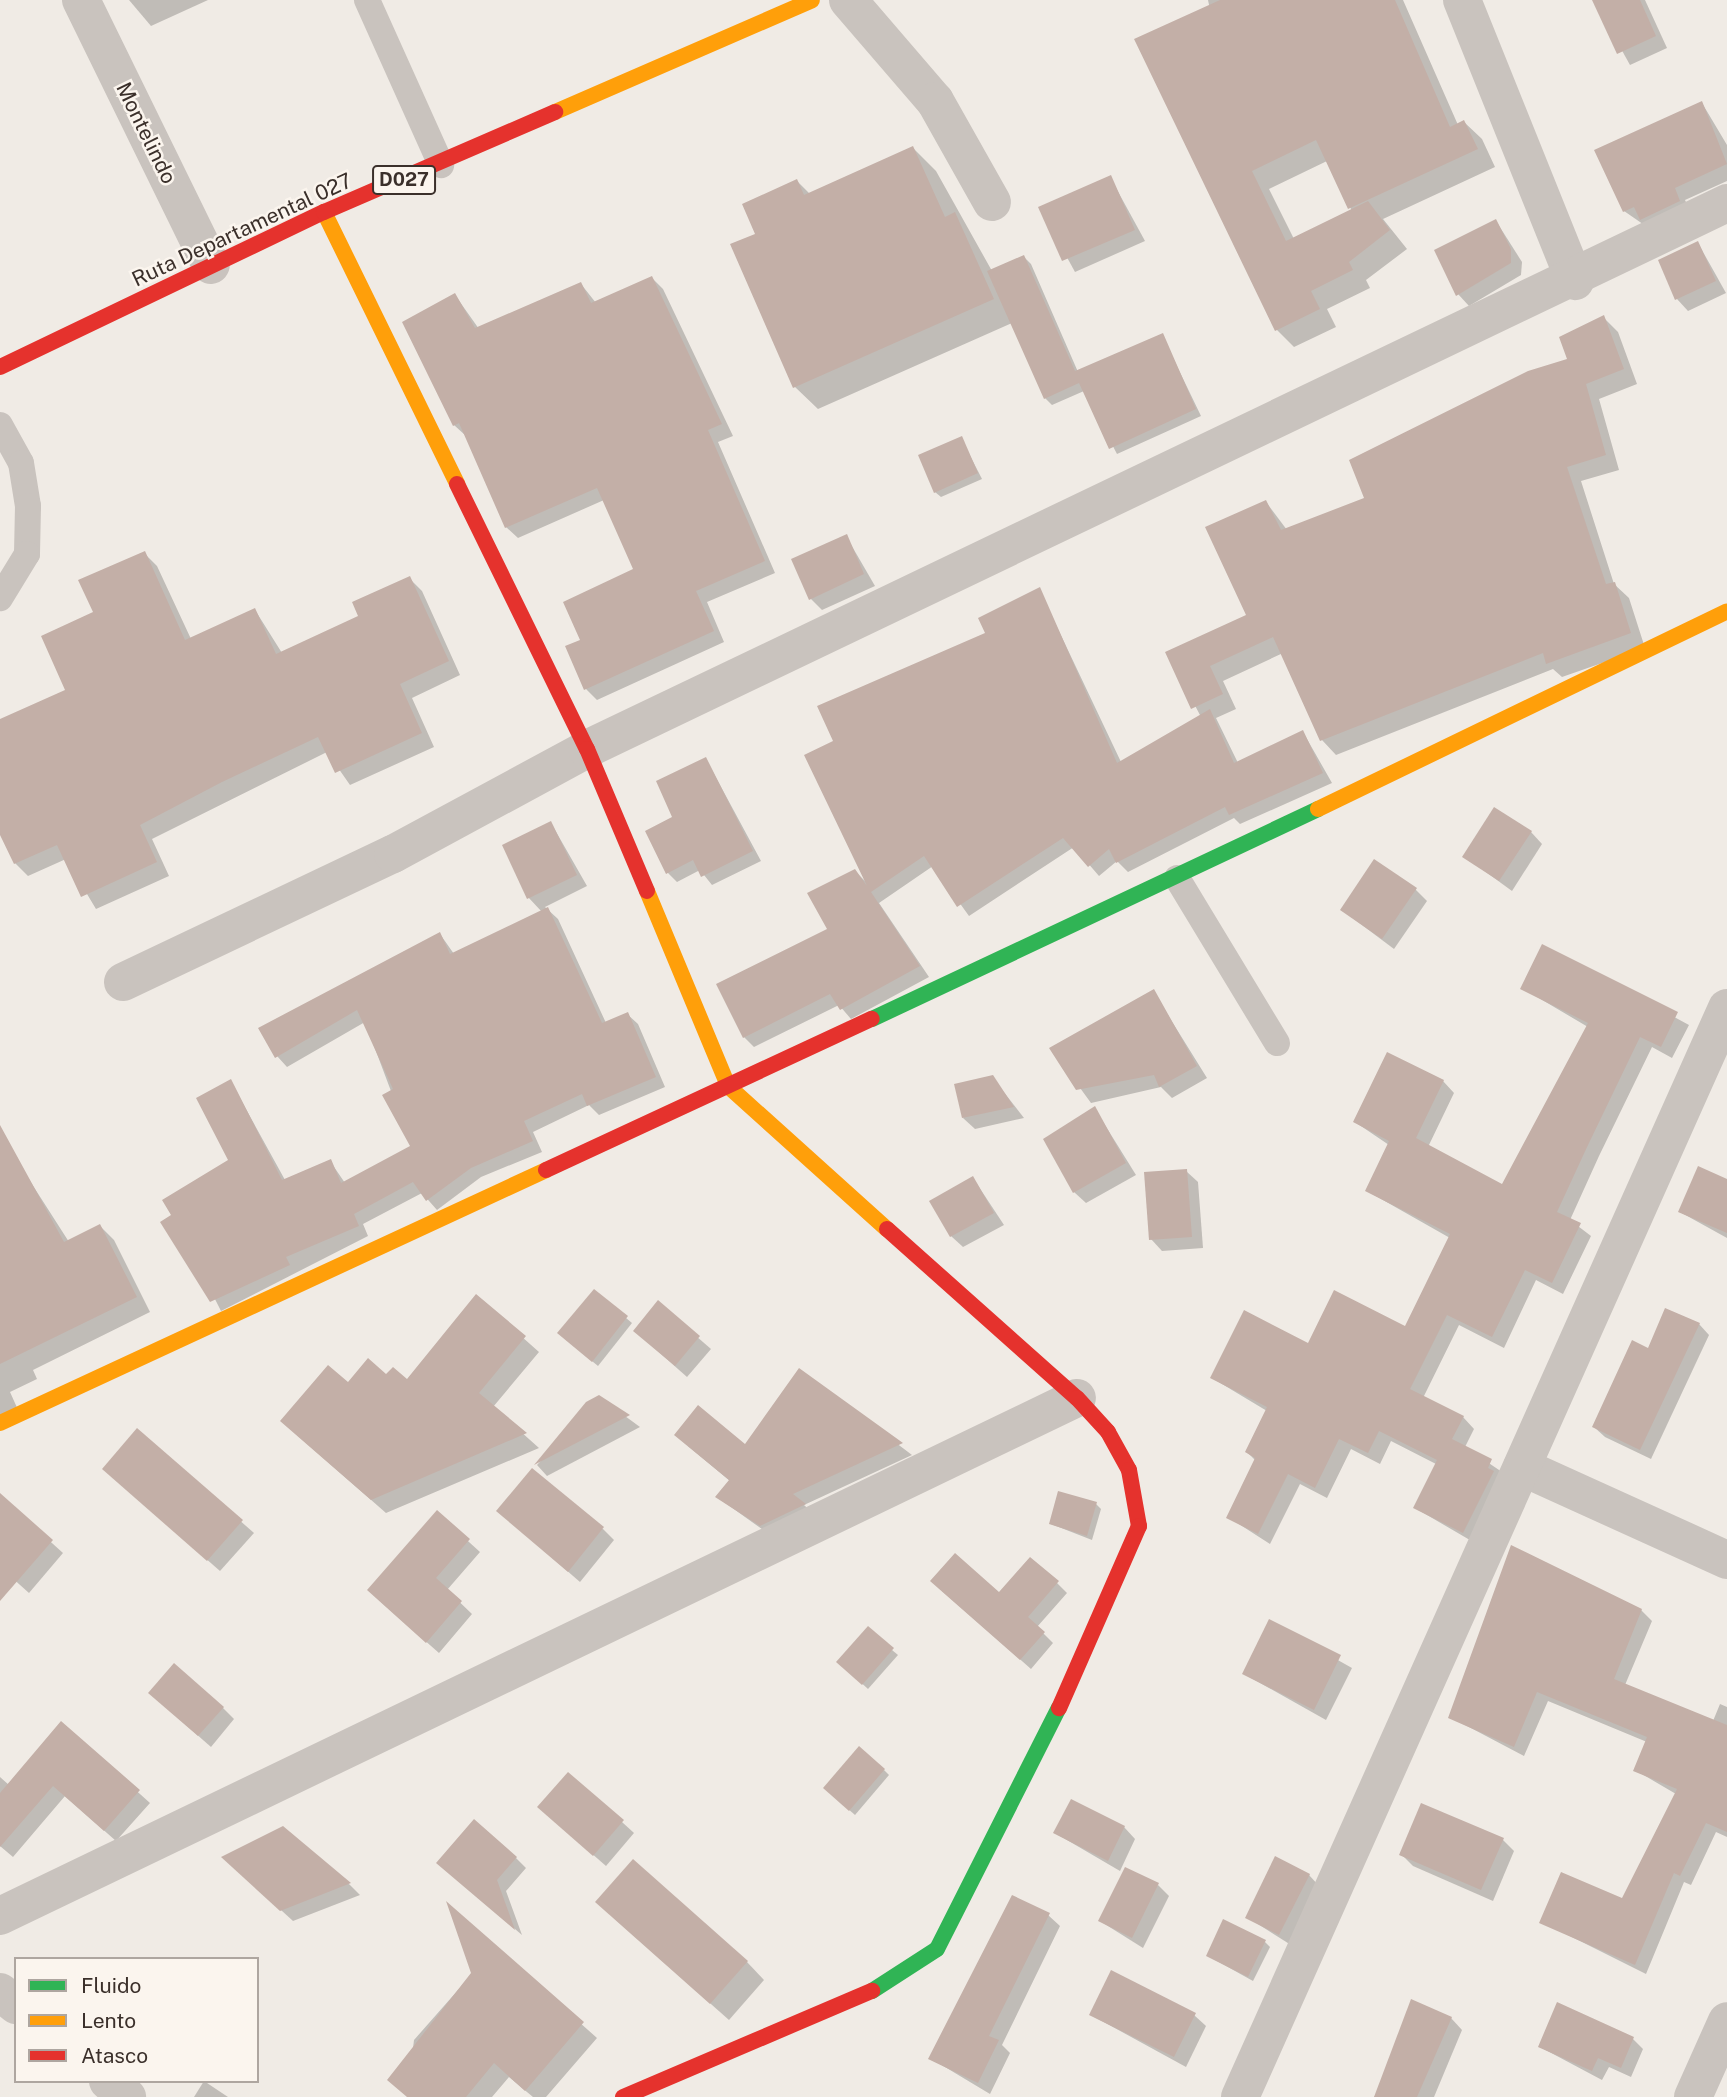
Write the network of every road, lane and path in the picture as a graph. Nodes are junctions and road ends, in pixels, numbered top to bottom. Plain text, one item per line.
1 (81, 0) edge
2 (367, 0) edge
3 (812, 0) edge
4 (848, 0) edge
5 (1462, 0) edge
6 (440, 165) junction
7 (992, 202) dead end
8 (1727, 203) edge
9 (324, 212) junction
10 (211, 265) junction
11 (1575, 281) junction
12 (0, 367) edge
13 (0, 425) edge
14 (0, 598) edge
15 (1727, 611) edge
16 (587, 749) junction
17 (1177, 878) junction
18 (123, 982) dead end
19 (1727, 1008) edge
20 (1277, 1043) dead end
21 (728, 1086) junction
22 (1077, 1398) junction
23 (0, 1423) edge
24 (1522, 1467) junction
25 (1727, 1560) edge
26 (0, 1916) edge
27 (0, 1992) edge
28 (14, 2003) edge
29 (1727, 2021) edge
30 (110, 2083) edge
31 (128, 2097) edge
32 (623, 2097) edge
33 (1240, 2097) edge
34 (1693, 2097) edge

1 - 10 street, Montelindo
2 - 6 lane
3 - 6 street, Ruta Departamental 027 / D027
4 - 7 street
5 - 11 street
6 - 9 street, Ruta Departamental 027 / D027
8 - 11 street
9 - 10 street, Ruta Departamental 027 / D027
9 - 16 street
10 - 12 street, Ruta Departamental 027 / D027
11 - 16 street
13 - 14 lane
15 - 17 street
16 - 18 street
16 - 21 street
17 - 20 lane
17 - 21 street
19 - 24 street
21 - 22 street
21 - 23 street
22 - 26 street
22 - 32 street
24 - 25 street
24 - 33 street
27 - 28 street
29 - 34 street
30 - 31 street

